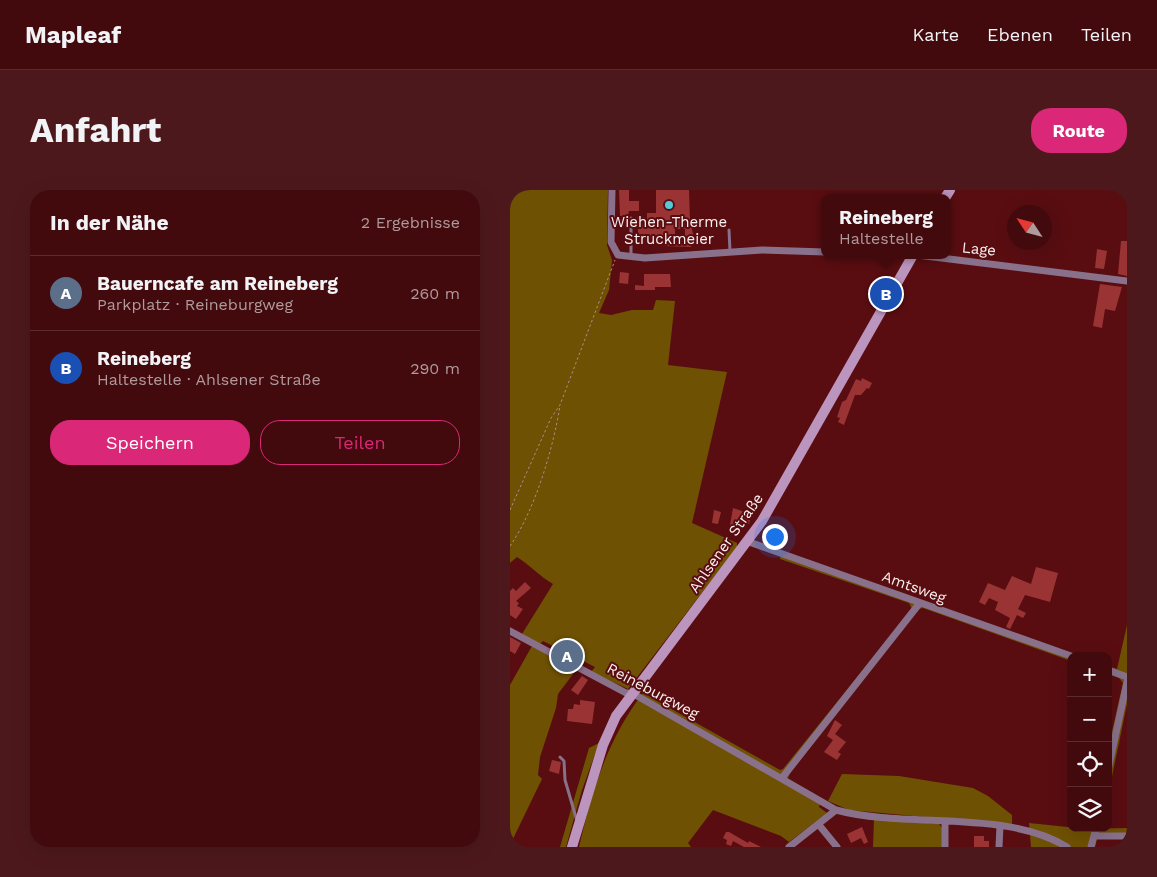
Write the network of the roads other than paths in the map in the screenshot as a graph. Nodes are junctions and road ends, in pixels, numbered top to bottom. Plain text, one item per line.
1 (612, 190) edge
2 (631, 218) road end
3 (729, 230) dead end
4 (730, 252) junction
5 (821, 252) edge
6 (631, 258) junction
7 (911, 259) edge
8 (949, 259) edge
9 (1127, 281) edge
10 (749, 542) junction
11 (919, 604) junction
12 (510, 630) edge
13 (1067, 655) edge
14 (1112, 671) edge
15 (1127, 677) edge
16 (1127, 682) edge
17 (632, 693) junction
18 (1112, 751) edge
19 (560, 757) dead end
20 (782, 778) junction
21 (836, 810) junction
22 (945, 821) junction
23 (819, 825) junction
24 (579, 826) junction
25 (1000, 826) junction
26 (1095, 832) edge
27 (1127, 836) edge
28 (572, 847) edge
29 (789, 847) edge
30 (837, 847) edge
31 (944, 847) edge
32 (999, 847) edge
33 (1067, 847) edge
34 (1090, 847) edge

1 - 6 street
2 - 6 lane
3 - 4 lane
4 - 5 street
4 - 6 street
7 - 10 main road, Ahlsener Straße
8 - 9 street, Lage
10 - 11 street, Amtsweg
10 - 17 main road, Ahlsener Straße
11 - 13 street, Amtsweg
11 - 20 street
12 - 17 street, Reineburgweg
14 - 15 street
16 - 18 street
17 - 20 street, Reineburgweg
17 - 24 main road, Ahlsener Straße
19 - 24 lane
20 - 21 street, Reineburgweg
21 - 22 street, Reineburgweg
21 - 23 street
22 - 25 street, Reineburgweg
22 - 31 street
23 - 29 street
23 - 30 street
24 - 28 main road, Ahlsener Straße
25 - 32 street
25 - 33 street, Reineburgweg
26 - 27 street
26 - 34 street

